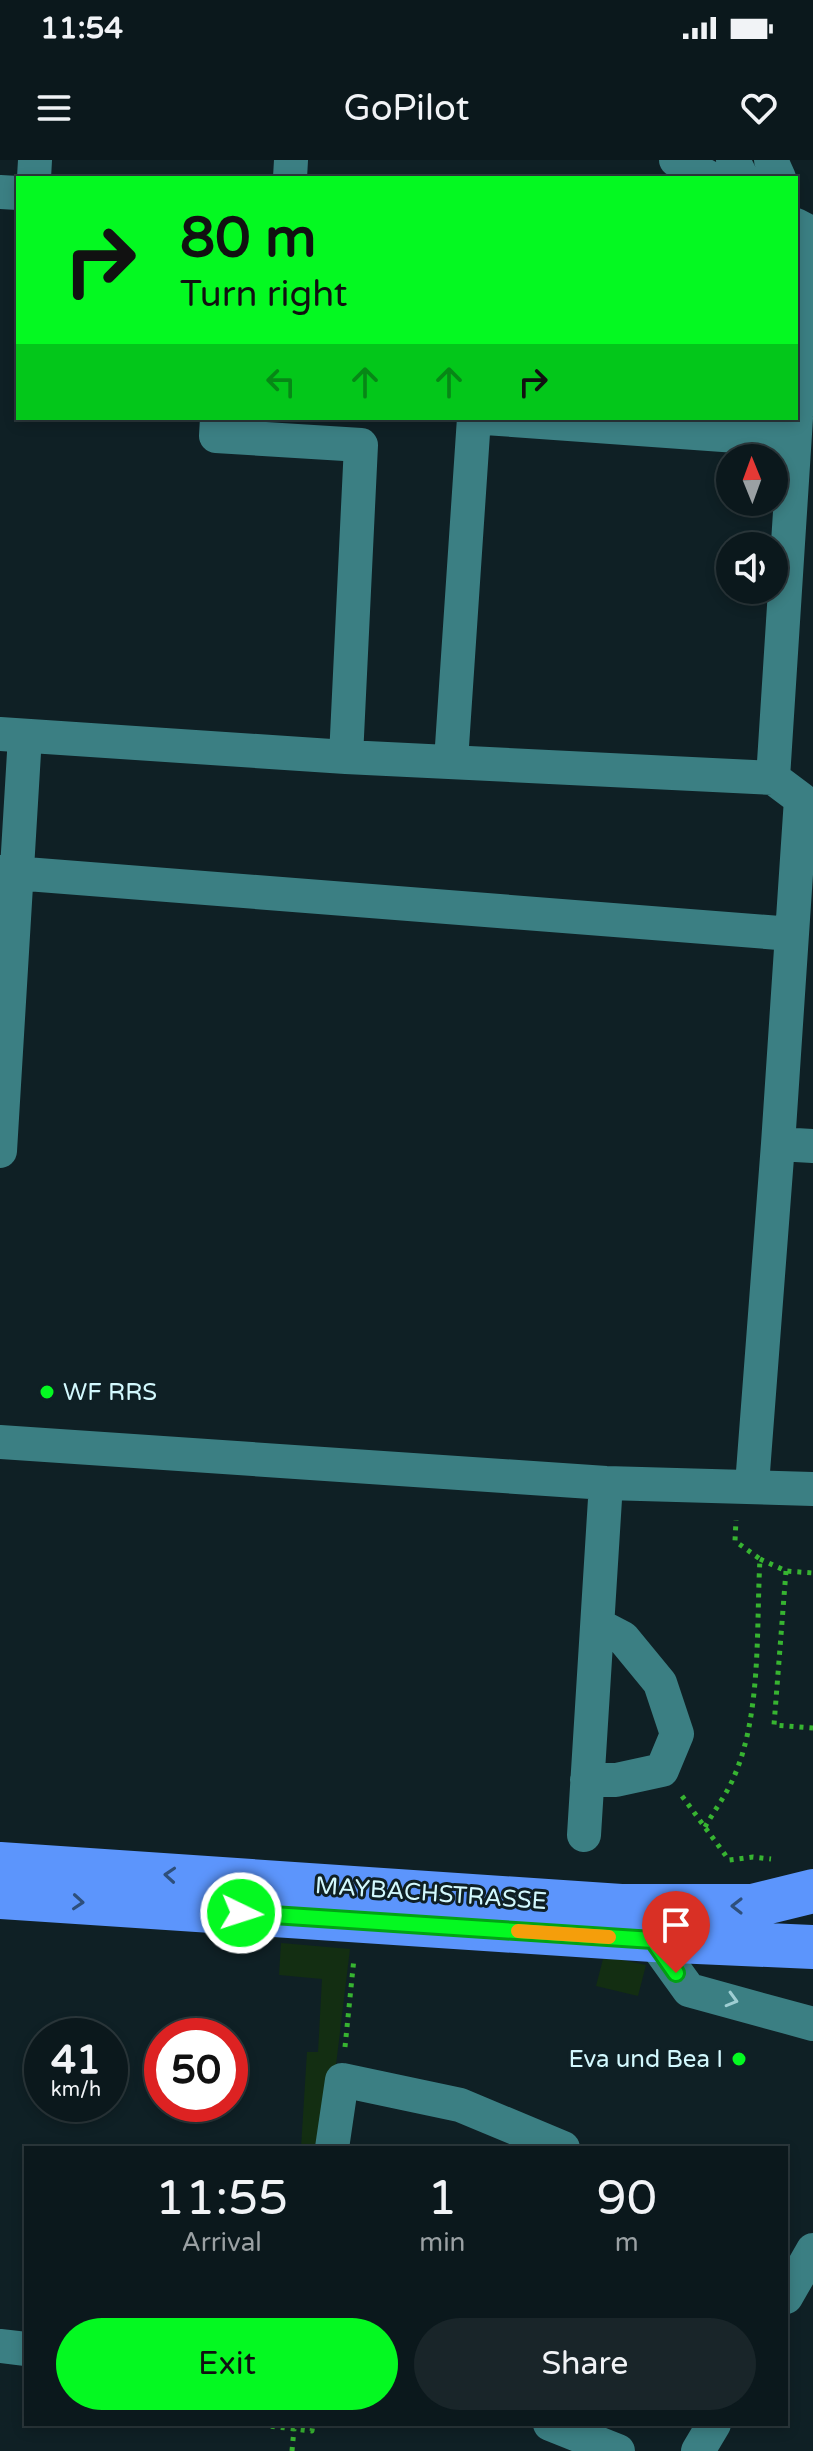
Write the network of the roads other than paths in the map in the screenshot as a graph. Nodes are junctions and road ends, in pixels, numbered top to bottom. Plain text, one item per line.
1 (676, 160) edge
2 (706, 176) edge
3 (802, 239) edge
4 (798, 387) edge
5 (217, 420) edge
6 (474, 420) edge
7 (588, 420) edge
8 (795, 424) edge
9 (362, 431) edge
10 (12, 735) edge
11 (346, 757) junction
12 (451, 761) junction
13 (773, 778) junction
14 (9, 873) edge
15 (804, 893) edge
16 (792, 934) junction
17 (778, 1144) junction
18 (813, 1146) edge
19 (0, 1151) edge
20 (0, 1442) edge
21 (606, 1483) junction
22 (735, 1485) junction
23 (813, 1489) edge
24 (598, 1625) junction
25 (587, 1780) junction
26 (584, 1835) dead end
27 (0, 1864) edge
28 (813, 1891) edge
29 (0, 1897) edge
30 (295, 1900) junction
31 (653, 1940) junction
32 (813, 1947) edge
33 (813, 2024) edge
34 (332, 2146) edge
35 (558, 2146) edge
36 (788, 2244) edge
37 (813, 2251) edge
38 (788, 2294) edge
39 (0, 2346) edge
40 (24, 2349) edge
41 (555, 2426) edge
42 (713, 2426) edge
43 (618, 2451) edge
44 (698, 2451) edge

1 - 2 street
3 - 4 street
5 - 9 street
6 - 12 street
7 - 8 street
8 - 13 street
9 - 11 street
10 - 11 street
10 - 14 street
11 - 12 street
12 - 13 street
13 - 15 street
14 - 16 street
14 - 19 street
15 - 16 street
16 - 17 street
17 - 18 street
17 - 22 street
20 - 21 street
21 - 22 street
21 - 24 street
22 - 23 street
24 - 25 street
24 - 25 street
25 - 26 street
30 -> 27 main road, MAYBACHSTRASSE
28 -> 30 main road, MAYBACHSTRASSE
29 -> 30 main road, MAYBACHSTRASSE
30 - 31 main road, MAYBACHSTRASSE
31 - 32 main road, MAYBACHSTRASSE
31 -> 33 street
34 - 35 street
36 - 37 street
37 - 38 street
39 - 40 street
41 - 43 street
42 - 44 street

